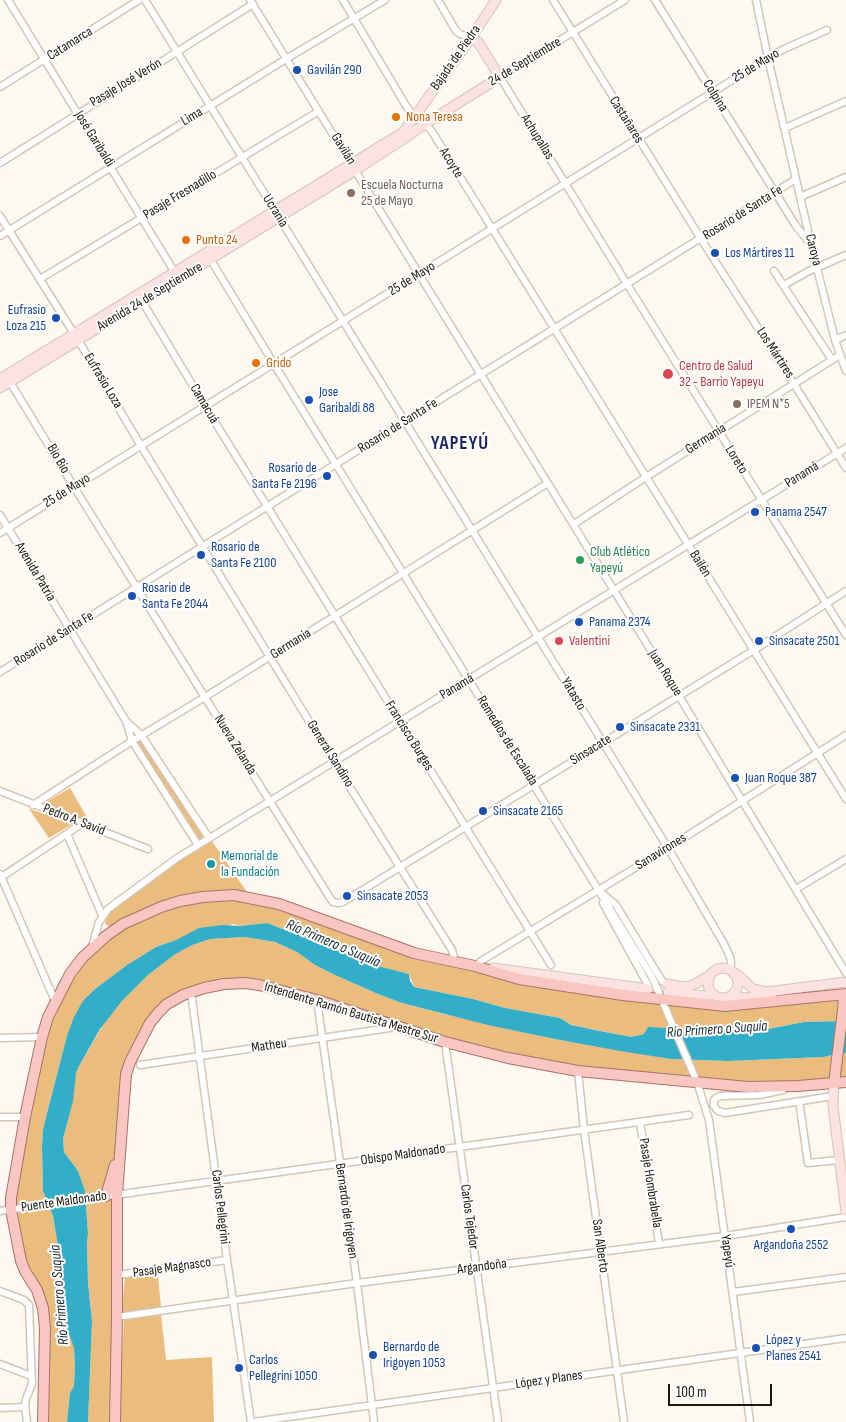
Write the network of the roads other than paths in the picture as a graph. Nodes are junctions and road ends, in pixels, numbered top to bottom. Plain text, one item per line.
1 (4, 0) edge
2 (8, 0) edge
3 (140, 0) edge
4 (145, 0) edge
5 (343, 0) edge
6 (385, 0) edge
7 (438, 0) edge
8 (496, 0) edge
9 (553, 0) edge
10 (625, 0) edge
11 (655, 0) edge
12 (756, 0) edge
13 (0, 2) edge
14 (252, 2) edge
15 (354, 18) junction
16 (827, 30) dead end
17 (572, 33) junction
18 (471, 38) junction
19 (177, 52) junction
20 (768, 58) junction
21 (286, 59) junction
22 (44, 60) junction
23 (500, 77) junction
24 (0, 87) edge
25 (713, 93) junction
26 (846, 101) edge
27 (210, 106) junction
28 (319, 111) junction
29 (78, 112) junction
30 (415, 116) junction
31 (425, 124) junction
32 (785, 128) junction
33 (638, 139) junction
34 (242, 158) junction
35 (0, 162) edge
36 (111, 167) junction
37 (354, 167) junction
38 (846, 177) edge
39 (796, 180) junction
40 (565, 183) junction
41 (775, 193) junction
42 (800, 197) junction
43 (276, 214) junction
44 (0, 216) edge
45 (142, 218) junction
46 (492, 229) junction
47 (9, 230) junction
48 (0, 236) edge
49 (701, 239) junction
50 (811, 244) junction
51 (846, 255) edge
52 (208, 256) junction
53 (817, 267) junction
54 (774, 272) dead end
55 (418, 274) junction
56 (177, 276) junction
57 (40, 279) junction
58 (627, 284) junction
59 (784, 285) junction
60 (142, 301) junction
61 (344, 321) junction
62 (554, 330) junction
63 (846, 335) edge
64 (76, 336) junction
65 (835, 340) junction
66 (840, 355) junction
67 (832, 360) junction
68 (274, 364) junction
69 (846, 371) edge
70 (481, 375) junction
71 (0, 379) edge
72 (10, 382) junction
73 (794, 384) junction
74 (0, 388) edge
75 (205, 406) junction
76 (405, 422) junction
77 (719, 431) junction
78 (141, 446) junction
79 (846, 448) edge
80 (837, 454) junction
81 (336, 465) junction
82 (846, 468) edge
83 (646, 477) junction
84 (548, 484) junction
85 (74, 487) junction
86 (762, 500) junction
87 (268, 507) junction
88 (0, 515) edge
89 (574, 524) junction
90 (8, 528) junction
91 (473, 530) junction
92 (0, 533) edge
93 (688, 545) junction
94 (203, 547) junction
95 (403, 574) junction
96 (137, 588) junction
97 (614, 591) junction
98 (846, 591) edge
99 (826, 604) junction
100 (335, 616) junction
101 (69, 629) junction
102 (846, 635) edge
103 (538, 637) junction
104 (754, 650) junction
105 (270, 657) junction
106 (0, 672) edge
107 (469, 680) junction
108 (679, 696) junction
109 (205, 697) junction
110 (126, 721) junction
111 (400, 722) junction
112 (141, 735) junction
113 (846, 736) edge
114 (132, 741) junction
115 (603, 742) junction
116 (818, 754) junction
117 (334, 762) junction
118 (534, 785) junction
119 (0, 792) edge
120 (846, 799) edge
121 (270, 801) junction
122 (743, 801) junction
123 (33, 804) junction
124 (84, 823) junction
125 (465, 827) junction
126 (67, 834) junction
127 (209, 838) junction
128 (198, 845) junction
129 (668, 848) junction
130 (148, 849) dead end
131 (846, 859) edge
132 (401, 867) junction
133 (1, 876) edge
134 (796, 889) junction
135 (598, 890) junction
136 (334, 902) joint
137 (102, 916) junction
138 (531, 931) junction
139 (91, 948) junction
140 (455, 962) junction
141 (475, 966) junction
142 (552, 966) dead end
143 (732, 972) junction
144 (846, 973) edge
145 (710, 975) junction
146 (846, 982) edge
147 (648, 989) joint
148 (191, 992) junction
149 (845, 994) edge
150 (665, 995) junction
151 (715, 997) junction
152 (729, 997) junction
153 (805, 998) junction
154 (317, 1000) junction
155 (56, 1001) junction
156 (398, 1027) junction
157 (42, 1037) junction
158 (0, 1038) edge
159 (323, 1038) junction
160 (446, 1042) junction
161 (200, 1056) junction
162 (140, 1065) dead end
163 (578, 1071) junction
164 (697, 1082) junction
165 (846, 1082) edge
166 (834, 1083) junction
167 (798, 1086) junction
168 (833, 1096) junction
169 (799, 1101) junction
170 (689, 1115) dead end
171 (0, 1117) edge
172 (25, 1117) junction
173 (640, 1122) junction
174 (584, 1130) junction
175 (120, 1147) junction
176 (460, 1147) junction
177 (839, 1160) junction
178 (339, 1164) junction
179 (217, 1180) junction
180 (117, 1194) junction
181 (101, 1197) junction
182 (5, 1210) edge
183 (846, 1212) edge
184 (846, 1217) edge
185 (725, 1236) junction
186 (659, 1244) junction
187 (601, 1252) junction
188 (227, 1260) junction
189 (476, 1268) junction
190 (117, 1275) junction
191 (846, 1277) edge
192 (357, 1284) junction
193 (0, 1291) edge
194 (733, 1292) junction
195 (234, 1300) junction
196 (117, 1317) junction
197 (846, 1338) edge
198 (741, 1353) junction
199 (0, 1364) edge
200 (617, 1370) junction
201 (31, 1376) junction
202 (494, 1388) junction
203 (372, 1406) junction
204 (26, 1407) junction
205 (0, 1408) edge
206 (115, 1420) edge
207 (27, 1422) edge
208 (43, 1422) edge
209 (252, 1422) edge
210 (374, 1422) edge
211 (498, 1422) edge
212 (624, 1422) edge
213 (750, 1422) edge

1 - 13 street
2 - 22 street, José Garibaldi
3 - 22 street, Catamarca
4 - 19 street, Ucrania
5 - 15 street, Acoyte
6 - 15 street, Lima
7 - 18 street, Achupallas
8 - 18 main road, Bajada de Piedra
9 - 17 street, Castañares
10 - 17 street, 24 de Septiembre
11 - 25 street, Colpina
12 - 20 street, Caroya
14 - 19 street, Pasaje José Verón
14 - 21 street, Gavilán
15 - 21 street, Lima
15 - 30 street, Acoyte
16 - 20 street, 25 de Mayo
17 - 23 street, 24 de Septiembre
17 - 33 street, Castañares
18 - 23 main road, Achupallas
18 - 30 main road, Bajada de Piedra
19 - 27 street, Ucrania
19 - 29 street, Pasaje José Verón
20 - 25 street, 25 de Mayo
20 - 32 street, Caroya
21 - 27 street, Lima
21 - 28 street, Gavilán
22 - 24 street, Catamarca
22 - 29 street, José Garibaldi
23 - 31 main road, 24 de Septiembre
23 - 40 street, Achupallas
25 - 33 street, 25 de Mayo
25 - 41 street, Colpina
26 - 32 street
27 - 34 street, Ucrania
27 - 36 street, Lima
28 - 34 street, Pasaje Fresnadillo
28 - 37 street, Gavilán
29 - 35 street, Pasaje José Verón
29 - 36 street, José Garibaldi
30 - 31 street, Acoyte
30 - 37 main road, Avenida 24 de Septiembre
31 - 37 main road, Avenida 24 de Septiembre
31 - 46 street, Acoyte
32 - 39 street, Caroya
33 - 40 street, 25 de Mayo
33 - 49 street, Castañares
34 - 43 street, Ucrania
34 - 45 street, Pasaje Fresnadillo
36 - 45 street, José Garibaldi
36 - 47 street, Lima
37 - 43 main road, Avenida 24 de Septiembre
37 - 55 street, Gavilán
38 - 42 street
39 - 41 street, Rosario de Santa Fe
39 - 42 street, Caroya
40 - 46 street, 25 de Mayo
40 - 58 street, Achupallas
41 - 49 street, Rosario de Santa Fe
41 - 50 street, Colpina
42 - 50 street, Caroya
43 - 52 main road, Avenida 24 de Septiembre
43 - 61 street, Ucrania
44 - 47 street, Eufrasio Loza
45 - 56 street, José Garibaldi
45 - 57 street, Pasaje Fresnadillo
46 - 55 street, 25 de Mayo
46 - 62 street, Acoyte
47 - 48 street, Lima
47 - 57 street, Eufrasio Loza
49 - 58 street, Rosario de Santa Fe
49 - 73 street, Los Mártires
50 - 53 street, Caroya
51 - 53 street
52 - 56 main road, Avenida 24 de Septiembre
52 - 68 street
53 - 59 street
53 - 65 street, Caroya
54 - 59 street
55 - 61 street, 25 de Mayo
55 - 70 street, Gavilán
56 - 60 main road, Avenida 24 de Septiembre
56 - 64 main road, Avenida 24 de Septiembre
57 - 64 street, Eufrasio Loza
58 - 62 street, Rosario de Santa Fe
58 - 77 street, Loreto
59 - 67 street
60 - 64 main road, Avenida 24 de Septiembre
60 - 75 street, Camacuá
61 - 68 street, 25 de Mayo
61 - 76 street, Ucrania
62 - 70 street, Rosario de Santa Fe
62 - 83 street, Bailén
63 - 65 street
64 - 71 main road, Avenida 24 de Septiembre
64 - 72 main road, Avenida 24 de Septiembre
64 - 78 street, Eufrasio Loza
65 - 66 street, Caroya
66 - 67 street, Germania
66 - 69 street, Caroya
67 - 73 street, Germania
68 - 75 street, 25 de Mayo
68 - 81 street
70 - 76 street, Rosario de Santa Fe
70 - 84 street, Juan Roque
72 - 74 main road, Avenida 24 de Septiembre
72 - 85 street, Bio Bio
73 - 77 street, Germania
73 - 80 street, Los Mártires
75 - 78 street, 25 de Mayo
75 - 87 street, Camacuá
76 - 81 street, Rosario de Santa Fe
76 - 91 street, Yatasto
77 - 83 street, Germania
77 - 86 street, Loreto
78 - 85 street, 25 de Mayo
78 - 94 street, Eufrasio Loza
79 - 80 street, Panamá
80 - 82 street, Los Mártires
80 - 86 street, Panamá
81 - 87 street, Rosario de Santa Fe
81 - 95 street, Remedios de Escalada
83 - 89 street, Germania
83 - 93 street, Bailén
84 - 89 street, Juan Roque
84 - 91 street, Germania
85 - 90 street, 25 de Mayo
85 - 96 street, Bio Bio
86 - 93 street, Panamá
86 - 99 street, Loreto
87 - 94 street, Rosario de Santa Fe
87 - 100 street, Francisco Burges
88 - 90 street, Avenida Patria
89 - 97 street, Juan Roque
90 - 92 street, 25 de Mayo
90 - 101 street, Avenida Patria
91 - 95 street, Germania
91 - 103 street, Yatasto
93 - 97 street, Panamá
93 - 104 street, Bailén
94 - 96 street, Rosario de Santa Fe
94 - 105 street, General Sandino
95 - 100 street, Germania
95 - 107 street, Remedios de Escalada
96 - 101 street, Rosario de Santa Fe
96 - 109 street, Nueva Zelanda
97 - 103 street, Panamá
97 - 108 street, Juan Roque
98 - 99 street, Sinsacate
99 - 102 street, Loreto
99 - 104 street, Sinsacate
100 - 105 street, Germania
100 - 111 street, Francisco Burges
101 - 106 street, Rosario de Santa Fe
101 - 110 street, Avenida Patria
103 - 107 street, Panamá
103 - 115 street, Yatasto
104 - 108 street, Sinsacate
104 - 116 street, Bailén
105 - 109 street, Germania
105 - 117 street, General Sandino
107 - 111 street, Panamá
107 - 118 street, Remedios de Escalada
108 - 115 street, Sinsacate
108 - 122 street, Juan Roque
109 - 112 street, Germania
109 - 121 street, Nueva Zelanda
110 - 112 street
110 - 114 street
111 - 117 street, Panamá
111 - 125 street, Francisco Burges
112 - 114 street, Germania
112 - 127 street
113 - 116 street, Sanavirones
114 - 123 street, Germania
114 - 128 street
115 - 118 street, Sinsacate
115 - 129 street, Yatasto
116 - 120 street, Bailén
116 - 122 street, Sanavirones
117 - 121 street, Panamá
117 - 132 street, General Sandino
118 - 125 street, Sinsacate
118 - 135 street, Remedios de Escalada
119 - 123 street, Pedro A. Savid
121 - 127 street, Panamá
121 - 136 street, Nueva Zelanda
122 - 129 street, Sanavirones
122 - 134 street, Juan Roque
123 - 124 street, Pedro A. Savid
124 - 126 street
124 - 130 street, Pedro A. Savid
125 - 132 street, Sinsacate
125 - 138 street, Francisco Burges
126 - 133 street
126 - 137 street
127 - 128 street, Panamá
128 - 137 street, Panamá
129 - 135 street, Sanavirones
129 - 143 street, Yatasto
131 - 134 street
132 - 136 street, Sinsacate
132 - 140 street, General Sandino
133 - 155 street
134 - 144 street, Juan Roque
135 - 138 street, Sanavirones
135 - 147 street, Remedios de Escalada
135 - 150 street, Remedios de Escalada
135 - 150 street, Remedios de Escalada
137 - 139 street, Panamá
138 - 141 street, Sanavirones
138 - 142 street, Francisco Burges
139 - 140 main road
139 - 155 main road
140 - 141 main road
141 - 147 main road
141 - 150 main road
143 - 145 main road
143 - 146 main road
143 - 152 main road
145 - 150 main road
145 - 151 main road
148 - 154 main road, Intendente Ramón Bautista Mestre Sur
148 - 161 street, Carlos Pellegrini
148 - 175 main road, Intendente Ramón Bautista Mestre Sur
149 - 153 main road
149 - 166 main road
150 - 151 main road
150 - 153 main road
150 - 164 street, Yapeyú
151 - 152 main road
152 - 153 main road
154 - 156 main road, Intendente Ramón Bautista Mestre Sur
154 - 159 street, Bernardo de Irigoyen
155 - 157 main road
156 - 159 street, Matheu
156 - 160 main road, Intendente Ramón Bautista Mestre Sur
157 - 158 street
157 - 172 main road
159 - 161 street, Matheu
159 - 178 street, Bernardo de Irigoyen
160 - 163 main road, Intendente Ramón Bautista Mestre Sur
160 - 176 street, Carlos Tejedor
161 - 162 street, Matheu
161 - 179 street, Carlos Pellegrini
163 - 164 main road, Intendente Ramón Bautista Mestre Sur
163 - 174 street, San Alberto
164 - 167 main road, Intendente Ramón Bautista Mestre Sur
164 - 185 street, Yapeyú
165 - 166 main road, Intendente Ramón Bautista Mestre Sur
166 - 167 main road, Intendente Ramón Bautista Mestre Sur
166 - 168 main road
167 - 169 street
168 - 169 street
168 - 177 main road
169 - 177 street
170 - 173 street, Obispo Maldonado
171 - 172 street
172 - 182 main road
173 - 174 street, Obispo Maldonado
173 - 186 street, Pasaje Hombrabella
174 - 176 street, Obispo Maldonado
174 - 187 street, San Alberto
175 - 180 main road, Intendente Ramón Bautista Mestre Sur
175 - 181 main road
176 - 178 street, Obispo Maldonado
176 - 189 street, Carlos Tejedor
177 - 183 main road
178 - 179 street, Obispo Maldonado
178 - 192 street, Bernardo de Irigoyen
179 - 180 street, Obispo Maldonado
179 - 188 street, Carlos Pellegrini
180 - 181 street, Puente Maldonado
180 - 190 main road, Intendente Ramón Bautista Mestre Sur
181 - 182 street, Puente Maldonado
182 - 208 main road
184 - 185 street, Argandoña
185 - 186 street, Argandoña
185 - 194 street, Yapeyú
186 - 187 street, Argandoña
187 - 189 street, Argandoña
187 - 200 street, San Alberto
188 - 190 street, Pasaje Magnasco
188 - 195 street, Carlos Pellegrini
189 - 192 street, Argandoña
189 - 202 street, Carlos Tejedor
190 - 196 main road, Intendente Ramón Bautista Mestre Sur
191 - 194 street
192 - 195 street, Argandoña
192 - 203 street, Bernardo de Irigoyen
193 - 201 street
194 - 198 street, Yapeyú
195 - 196 street, Argandoña
195 - 209 street, Carlos Pellegrini
196 - 206 main road, Intendente Ramón Bautista Mestre Sur
197 - 198 street, López y Planes
198 - 200 street, López y Planes
198 - 213 street, Yapeyú
199 - 201 street
200 - 202 street, López y Planes
200 - 212 street, San Alberto
201 - 204 street
202 - 203 street, López y Planes
202 - 211 street, Carlos Tejedor
203 - 209 street, López y Planes
203 - 210 street, Bernardo de Irigoyen
204 - 205 street
204 - 207 street

